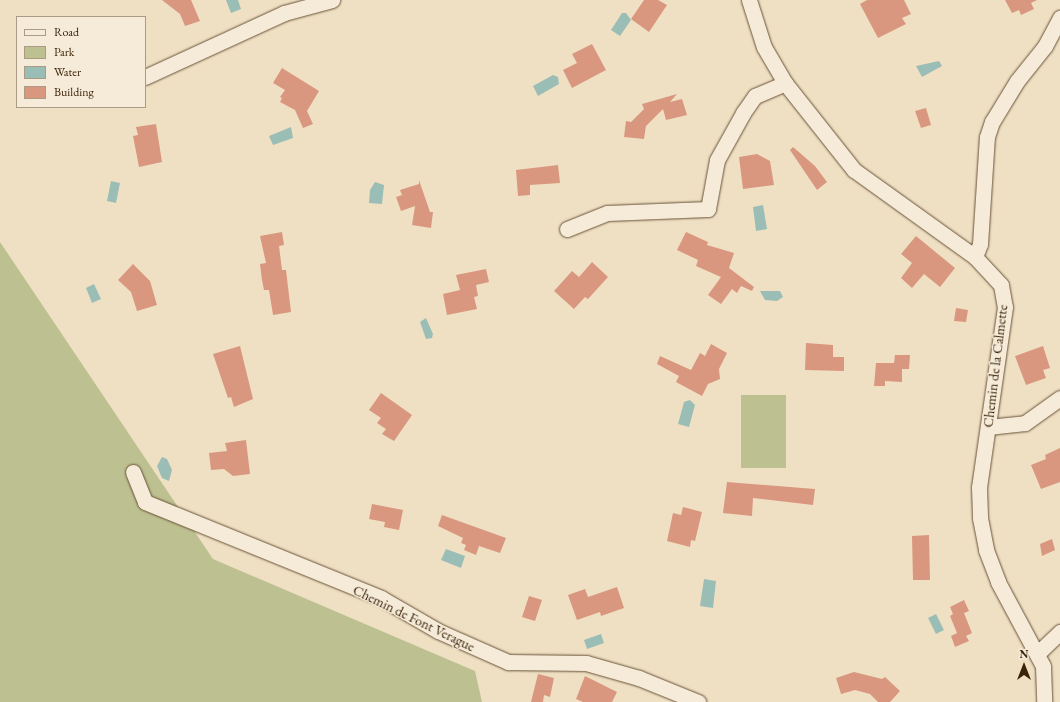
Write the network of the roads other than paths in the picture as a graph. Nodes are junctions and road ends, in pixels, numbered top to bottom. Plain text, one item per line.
1 (332, 0) edge
2 (749, 0) edge
3 (1060, 18) edge
4 (146, 76) edge
5 (785, 83) junction
6 (567, 229) dead end
7 (975, 257) junction
8 (1060, 398) edge
9 (988, 427) junction
10 (133, 472) dead end
11 (1060, 632) edge
12 (1037, 654) junction
13 (698, 702) edge
14 (1044, 702) edge

1 - 4 street
2 - 5 street, Chemin de la Calmette
3 - 7 street
5 - 6 street
5 - 7 street, Chemin de la Calmette
7 - 9 street, Chemin de la Calmette
8 - 9 street
9 - 12 street, Chemin de la Calmette
10 - 13 street, Chemin de Font Verague
11 - 12 street
12 - 14 street, Chemin de la Calmette

